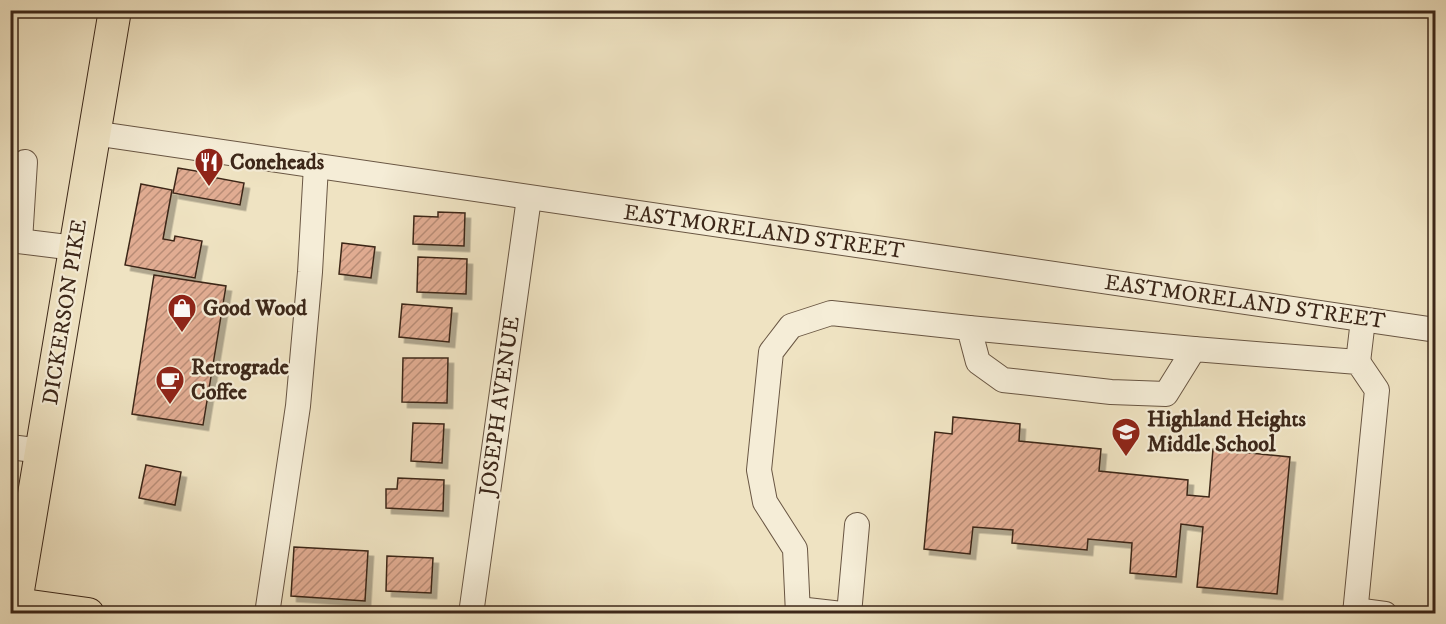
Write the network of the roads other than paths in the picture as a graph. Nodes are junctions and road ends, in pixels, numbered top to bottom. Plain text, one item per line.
1 (115, 10) edge
2 (93, 133) junction
3 (25, 162) dead end
4 (316, 166) junction
5 (529, 198) junction
6 (15, 241) edge
7 (75, 248) junction
8 (1363, 320) junction
9 (969, 328) junction
10 (1436, 330) edge
11 (1194, 349) junction
12 (1358, 362) junction
13 (10, 447) edge
14 (42, 451) junction
15 (857, 525) dead end
16 (14, 607) edge
17 (798, 611) edge
18 (1355, 612) edge
19 (88, 614) edge
20 (267, 614) edge
21 (471, 614) edge
22 (842, 614) edge
23 (849, 614) edge
24 (1385, 614) edge

1 - 2 main road, DICKERSON PIKE
2 - 4 street, EASTMORELAND STREET
2 - 7 main road, DICKERSON PIKE
3 - 6 street
4 - 5 street, EASTMORELAND STREET
4 - 20 street
5 - 8 street, EASTMORELAND STREET
5 - 21 street, JOSEPH AVENUE
6 - 7 street
7 - 14 main road, DICKERSON PIKE
8 - 10 street, EASTMORELAND STREET
8 - 12 street
9 - 11 street
9 - 11 street
9 - 17 street
11 - 12 street
12 - 18 street
13 - 14 street
14 - 16 main road, DICKERSON PIKE
15 - 23 street
16 - 19 main road
17 - 22 street
18 - 24 street

